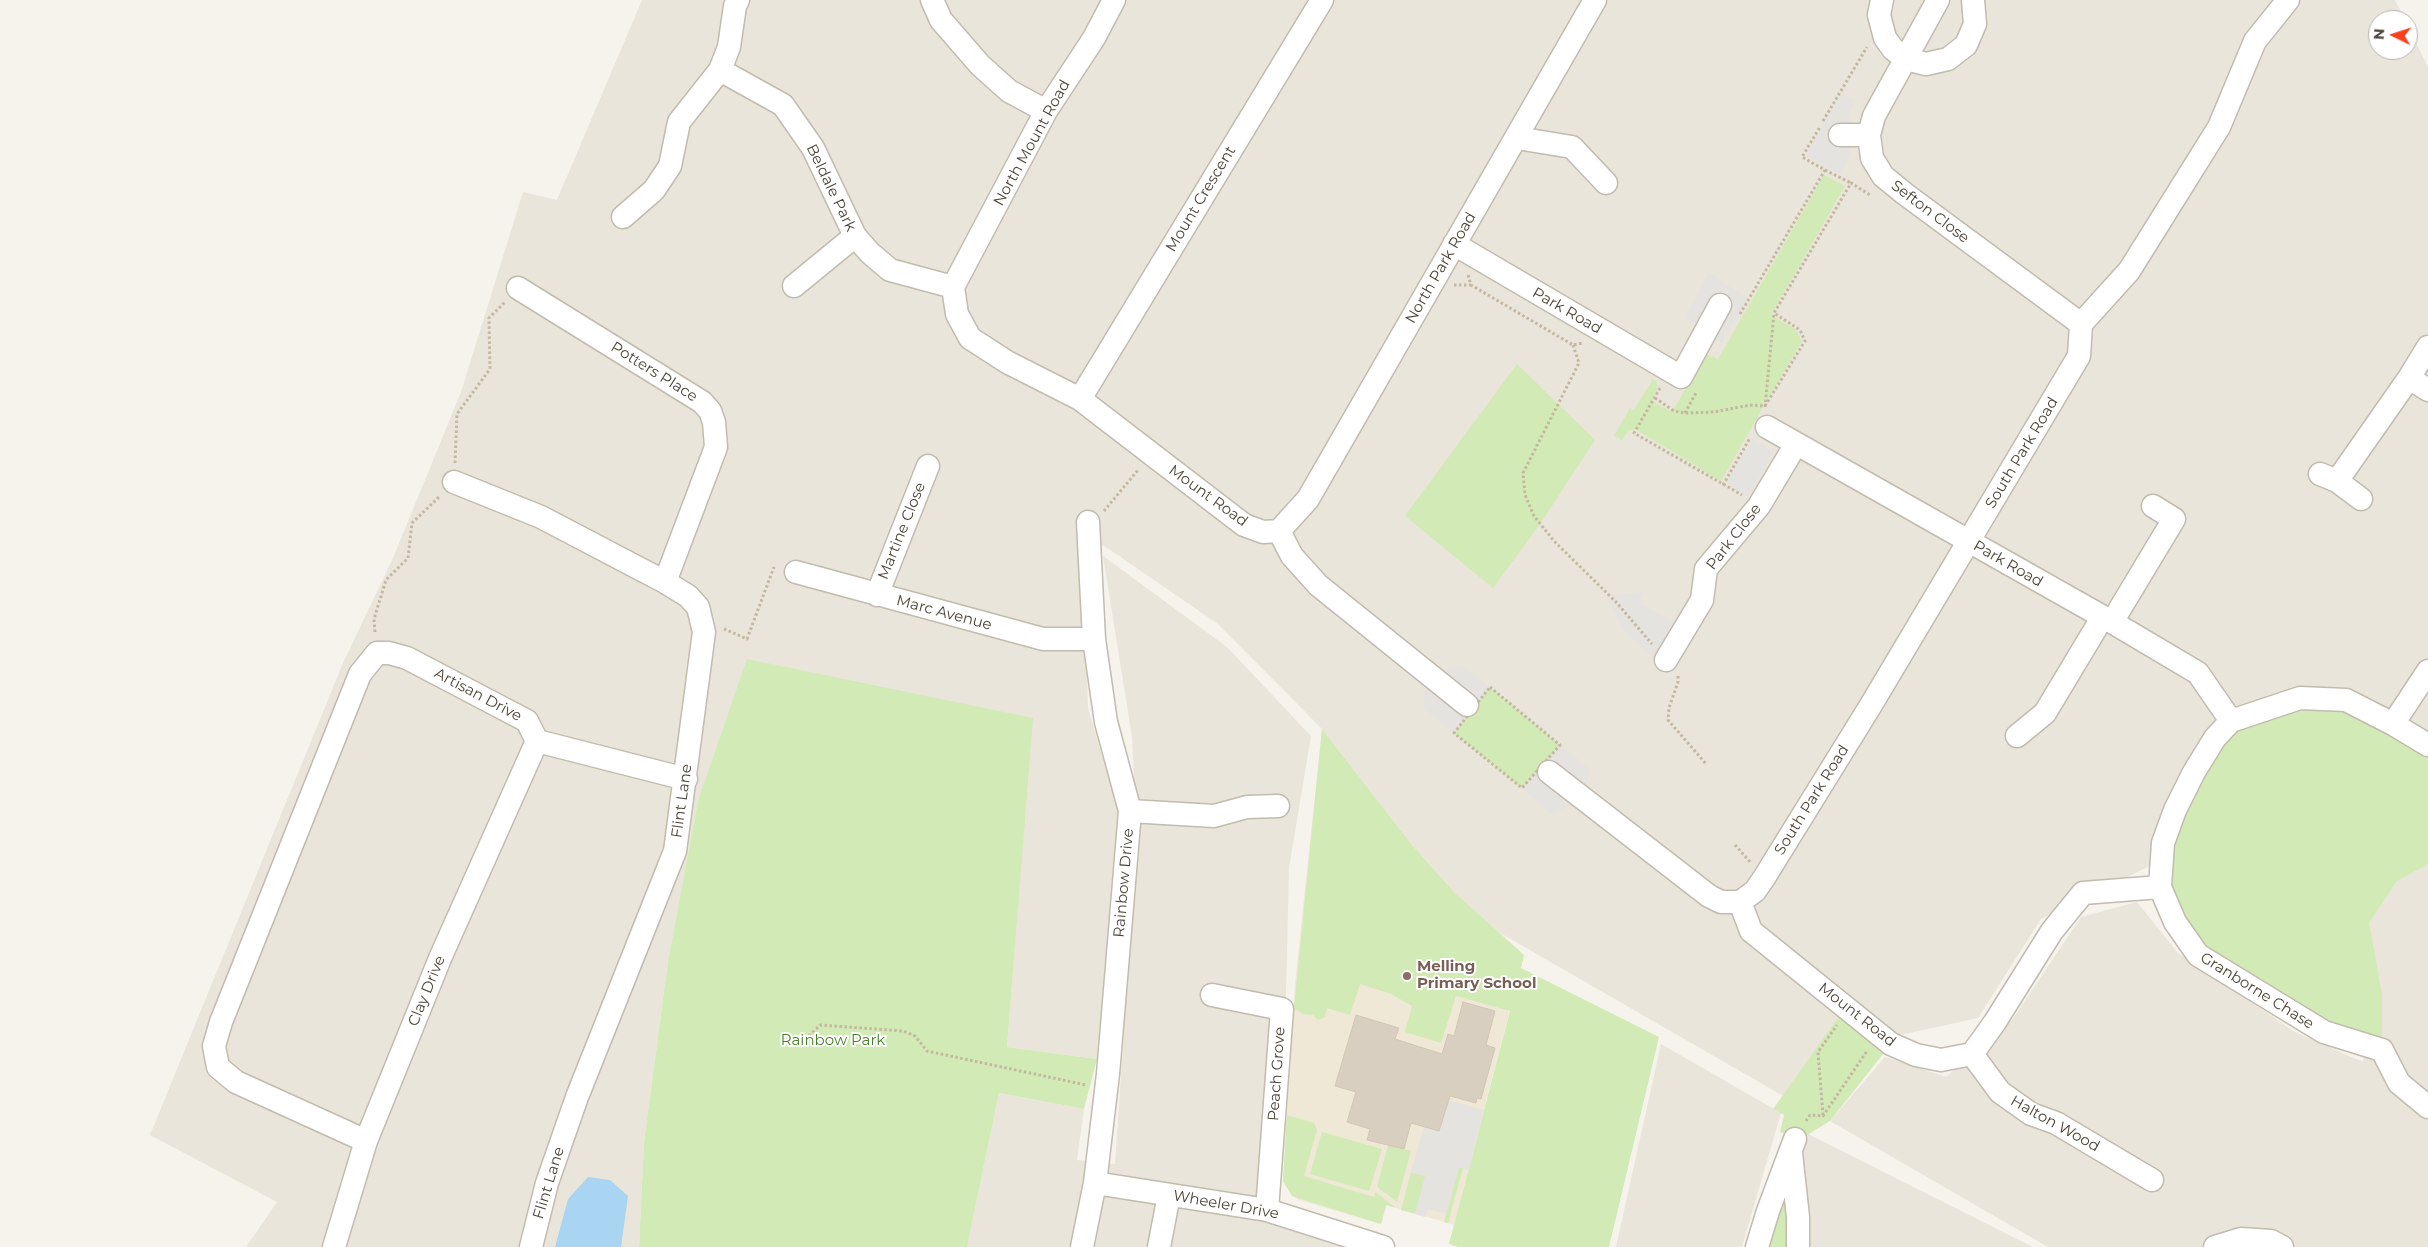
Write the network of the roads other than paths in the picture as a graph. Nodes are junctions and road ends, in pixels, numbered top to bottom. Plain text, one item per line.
1 (738, 0) edge
2 (932, 0) edge
3 (1114, 0) edge
4 (1322, 0) edge
5 (1595, 0) edge
6 (1882, 0) edge
7 (1938, 0) edge
8 (1973, 0) edge
9 (2288, 0) edge
10 (1906, 59) junction
11 (720, 70) junction
12 (1046, 111) junction
13 (1840, 135) dead end
14 (1869, 135) junction
15 (1517, 138) junction
16 (1606, 184) dead end
17 (623, 217) dead end
18 (855, 236) junction
19 (1454, 244) junction
20 (794, 286) dead end
21 (953, 287) junction
22 (518, 288) dead end
23 (1720, 305) dead end
24 (2081, 324) junction
25 (2428, 347) edge
26 (2409, 378) junction
27 (2428, 390) edge
28 (1080, 399) junction
29 (1761, 420) road end
30 (1796, 444) junction
31 (928, 466) dead end
32 (454, 482) dead end
33 (2361, 499) dead end
34 (2153, 506) dead end
35 (1088, 525) road end
36 (1279, 531) junction
37 (1969, 542) junction
38 (796, 572) road end
39 (665, 582) junction
40 (877, 596) junction
41 (2107, 620) junction
42 (1094, 639) junction
43 (1666, 660) road end
44 (2428, 671) edge
45 (1467, 705) dead end
46 (2231, 721) junction
47 (2393, 724) junction
48 (2017, 736) dead end
49 (537, 741) junction
50 (2428, 745) edge
51 (1549, 772) dead end
52 (686, 779) junction
53 (1278, 806) dead end
54 (1130, 811) junction
55 (2160, 887) junction
56 (1740, 902) junction
57 (1212, 995) dead end
58 (1972, 1054) junction
59 (2428, 1107) edge
60 (366, 1141) junction
61 (2152, 1180) dead end
62 (1095, 1182) junction
63 (1169, 1196) junction
64 (1267, 1210) junction
65 (1768, 1211) junction
66 (1798, 1218) junction
67 (334, 1247) edge
68 (531, 1247) edge
69 (1082, 1247) edge
70 (1159, 1247) edge
71 (1384, 1247) edge
72 (1757, 1247) edge
73 (1798, 1247) edge
74 (2215, 1247) edge
75 (2282, 1247) edge

1 - 11 street
2 - 12 street
3 - 12 street, North Mount Road
4 - 28 street, Mount Crescent
5 - 15 street, North Park Road
6 - 10 street
7 - 10 street, Sefton Close
8 - 10 street
9 - 24 street
10 - 14 street, Sefton Close
11 - 17 street
11 - 18 street, Beldale Park
12 - 21 street, North Mount Road
13 - 14 street
14 - 24 street, Sefton Close
15 - 16 street
15 - 19 street, North Park Road
18 - 20 street
18 - 21 street, Beldale Park
19 - 23 street, Park Road
19 - 36 street, North Park Road
21 - 28 street, Mount Road
22 - 39 street, Potters Place
24 - 37 street, South Park Road
25 - 26 street
26 - 27 street
26 - 33 street
28 - 36 street, Mount Road
29 - 30 street, Park Road
30 - 37 street, Park Road
30 - 43 street, Park Close
31 - 40 street, Martine Close
32 - 39 street
34 - 41 street
35 - 42 street, Rainbow Drive
36 - 45 street
37 - 41 street, Park Road
37 - 56 street, South Park Road
38 - 40 street, Marc Avenue
39 - 52 street, Flint Lane
40 - 42 street, Marc Avenue
41 - 46 street, Park Road
41 - 48 street
42 - 54 street, Rainbow Drive
44 - 47 street
46 - 47 street, Granborne Chase
46 - 55 street, Granborne Chase
47 - 50 street, Granborne Chase
49 - 52 street
49 - 60 street, Clay Drive
49 - 60 street, Artisan Drive
51 - 56 street
52 - 68 street, Flint Lane
53 - 54 street
54 - 62 street, Rainbow Drive
55 - 58 street
55 - 59 street, Granborne Chase
56 - 58 street, Mount Road
57 - 64 street, Peach Grove
58 - 61 street, Halton Wood
60 - 67 street, Clay Drive
62 - 63 street, Wheeler Drive
62 - 69 street, Rainbow Drive
63 - 64 street, Wheeler Drive
63 - 70 street
64 - 71 street, Wheeler Drive
65 - 66 street
65 - 66 street
65 - 72 street
66 - 73 street
74 - 75 street

